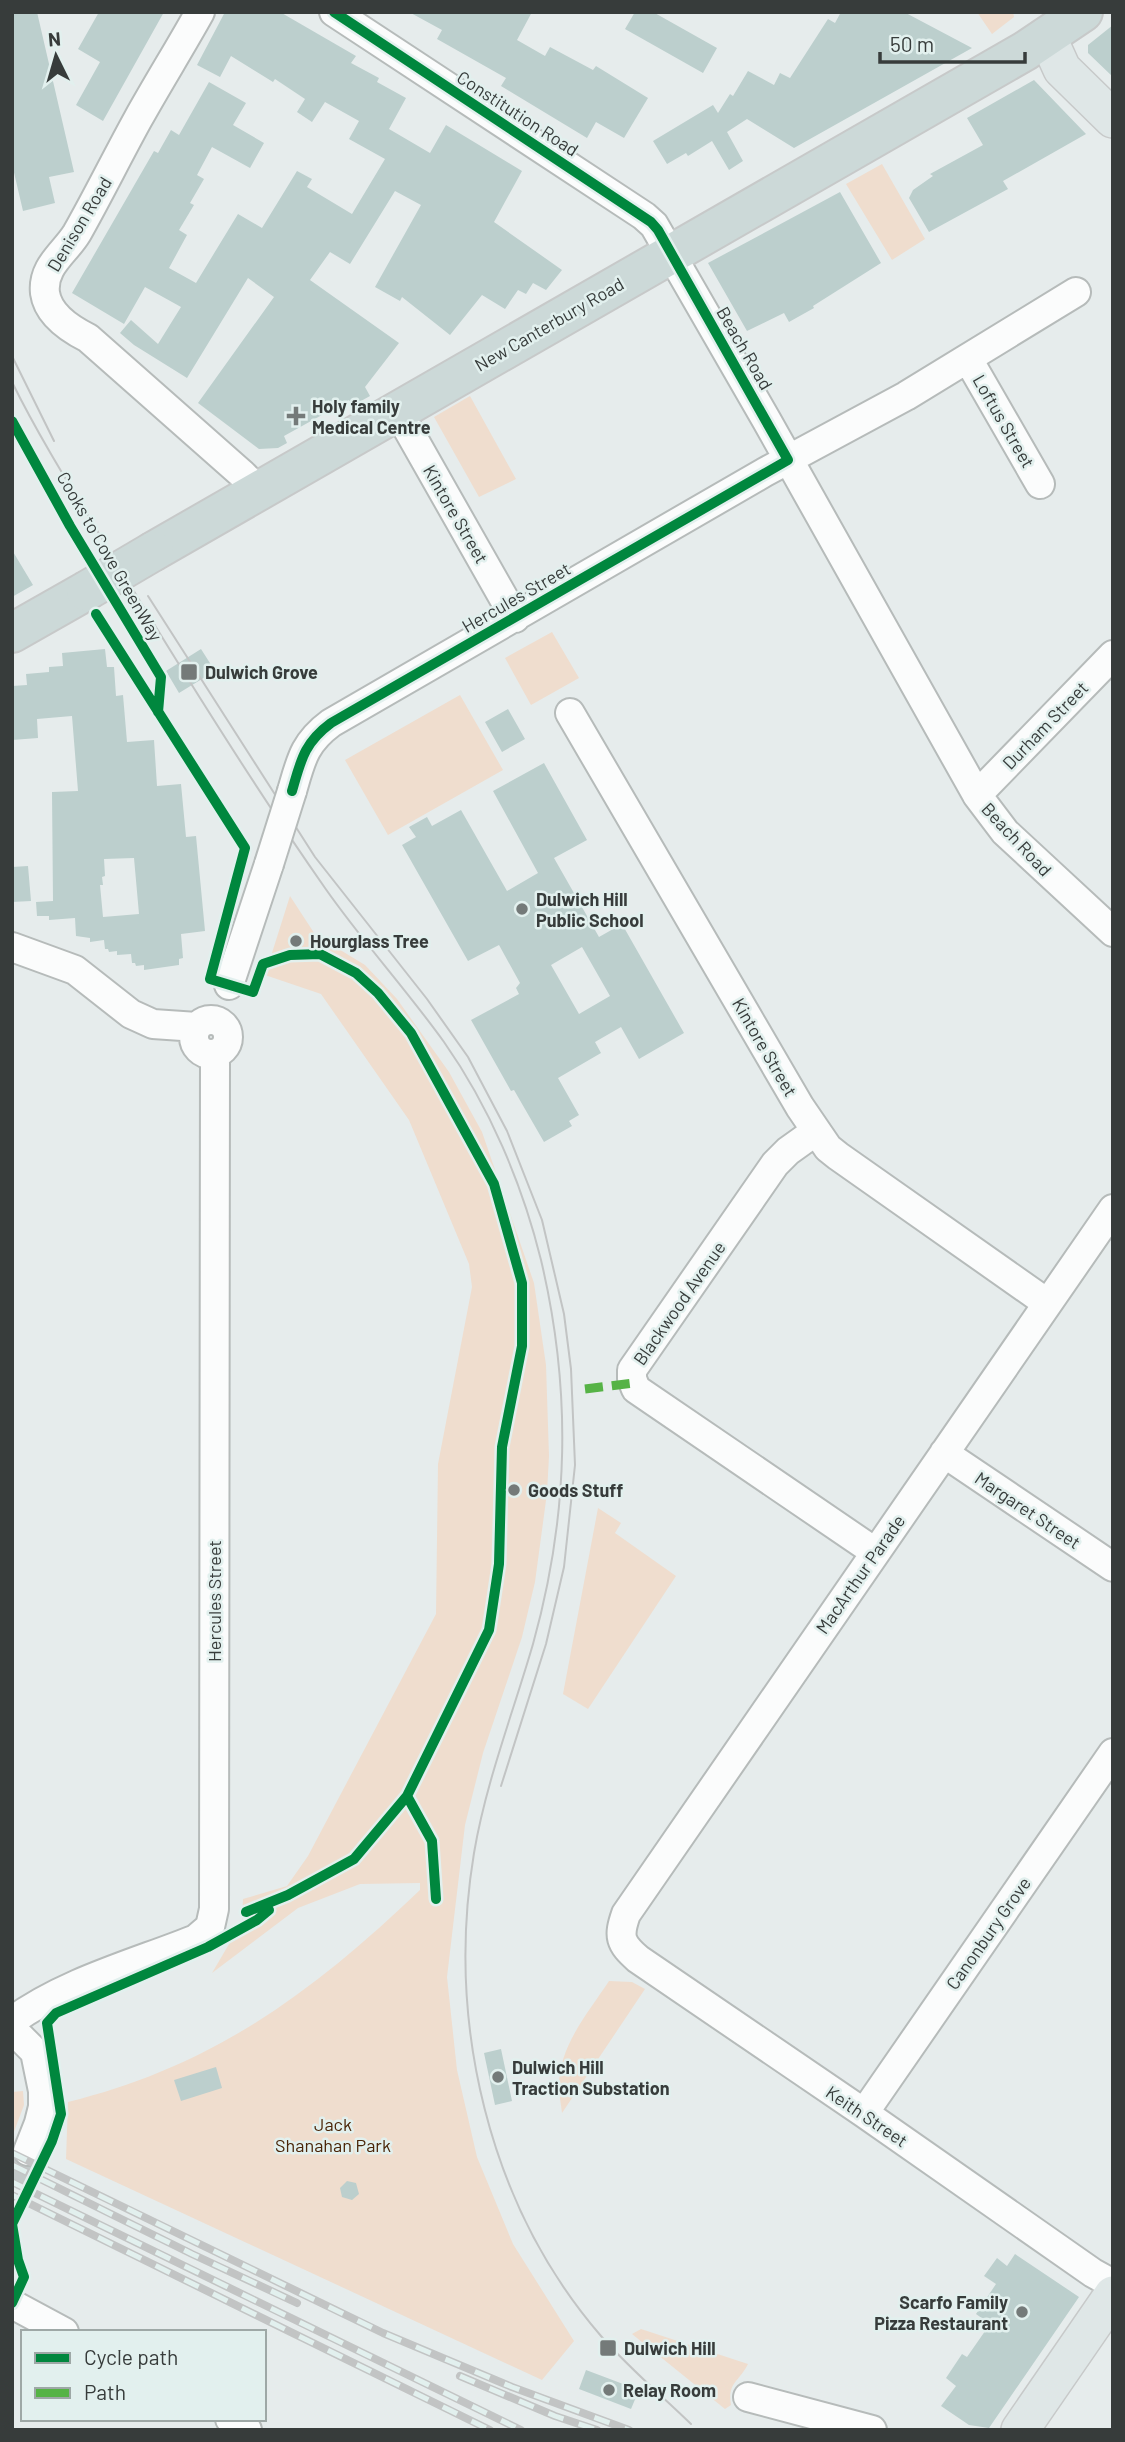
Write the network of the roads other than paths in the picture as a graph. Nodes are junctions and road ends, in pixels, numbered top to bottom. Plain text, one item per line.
1 (200, 12) edge
2 (334, 12) edge
3 (1083, 12) edge
4 (1043, 24) edge
5 (1113, 119) edge
6 (671, 254) junction
7 (1076, 292) dead end
8 (968, 359) junction
9 (397, 410) junction
10 (788, 460) junction
11 (1040, 484) dead end
12 (258, 490) junction
13 (515, 618) junction
14 (12, 633) edge
15 (1113, 655) edge
16 (570, 713) dead end
17 (977, 795) junction
18 (1113, 932) edge
19 (12, 947) edge
20 (229, 985) dead end
21 (816, 1131) junction
22 (1113, 1209) edge
23 (1047, 1303) junction
24 (944, 1453) junction
25 (875, 1552) junction
26 (1113, 1567) edge
27 (1113, 1753) edge
28 (623, 1946) joint
29 (12, 2021) edge
30 (12, 2029) edge
31 (864, 2113) junction
32 (28, 2151) tunnel mouth
33 (1113, 2284) edge
34 (1113, 2295) edge
35 (12, 2304) edge
36 (60, 2330) edge
37 (748, 2397) dead end
38 (872, 2430) edge
39 (1020, 2430) edge

1 - 12 street, Denison Road
2 - 6 street, Constitution Road
3 - 4 highway, New Canterbury Road
4 - 5 main road
4 - 6 highway, New Canterbury Road
6 - 9 highway, New Canterbury Road
6 - 10 street, Beach Road
7 - 8 street, Hercules Street
8 - 10 street, Hercules Street
8 - 11 street, Loftus Street
9 - 12 highway, New Canterbury Road
9 - 13 street, Kintore Street
10 - 13 street, Hercules Street
10 - 17 street, Beach Road
12 - 14 highway, New Canterbury Road, bridge
13 - 20 street, Hercules Street, bridge
15 - 17 street, Durham Street
16 - 21 street, Kintore Street
17 - 18 street, Beach Road
19 - 29 street, Hercules Street
21 - 23 street, Kintore Street
21 - 25 street, Blackwood Avenue
22 - 23 street, MacArthur Parade
23 - 24 street, MacArthur Parade
24 - 25 street, MacArthur Parade
24 - 26 street, Margaret Street
25 - 28 street, MacArthur Parade
27 - 31 street, Canonbury Grove
28 - 31 street, Keith Street
30 - 32 street
31 - 33 street, Keith Street
34 - 39 main road
35 - 36 street
37 - 38 street

